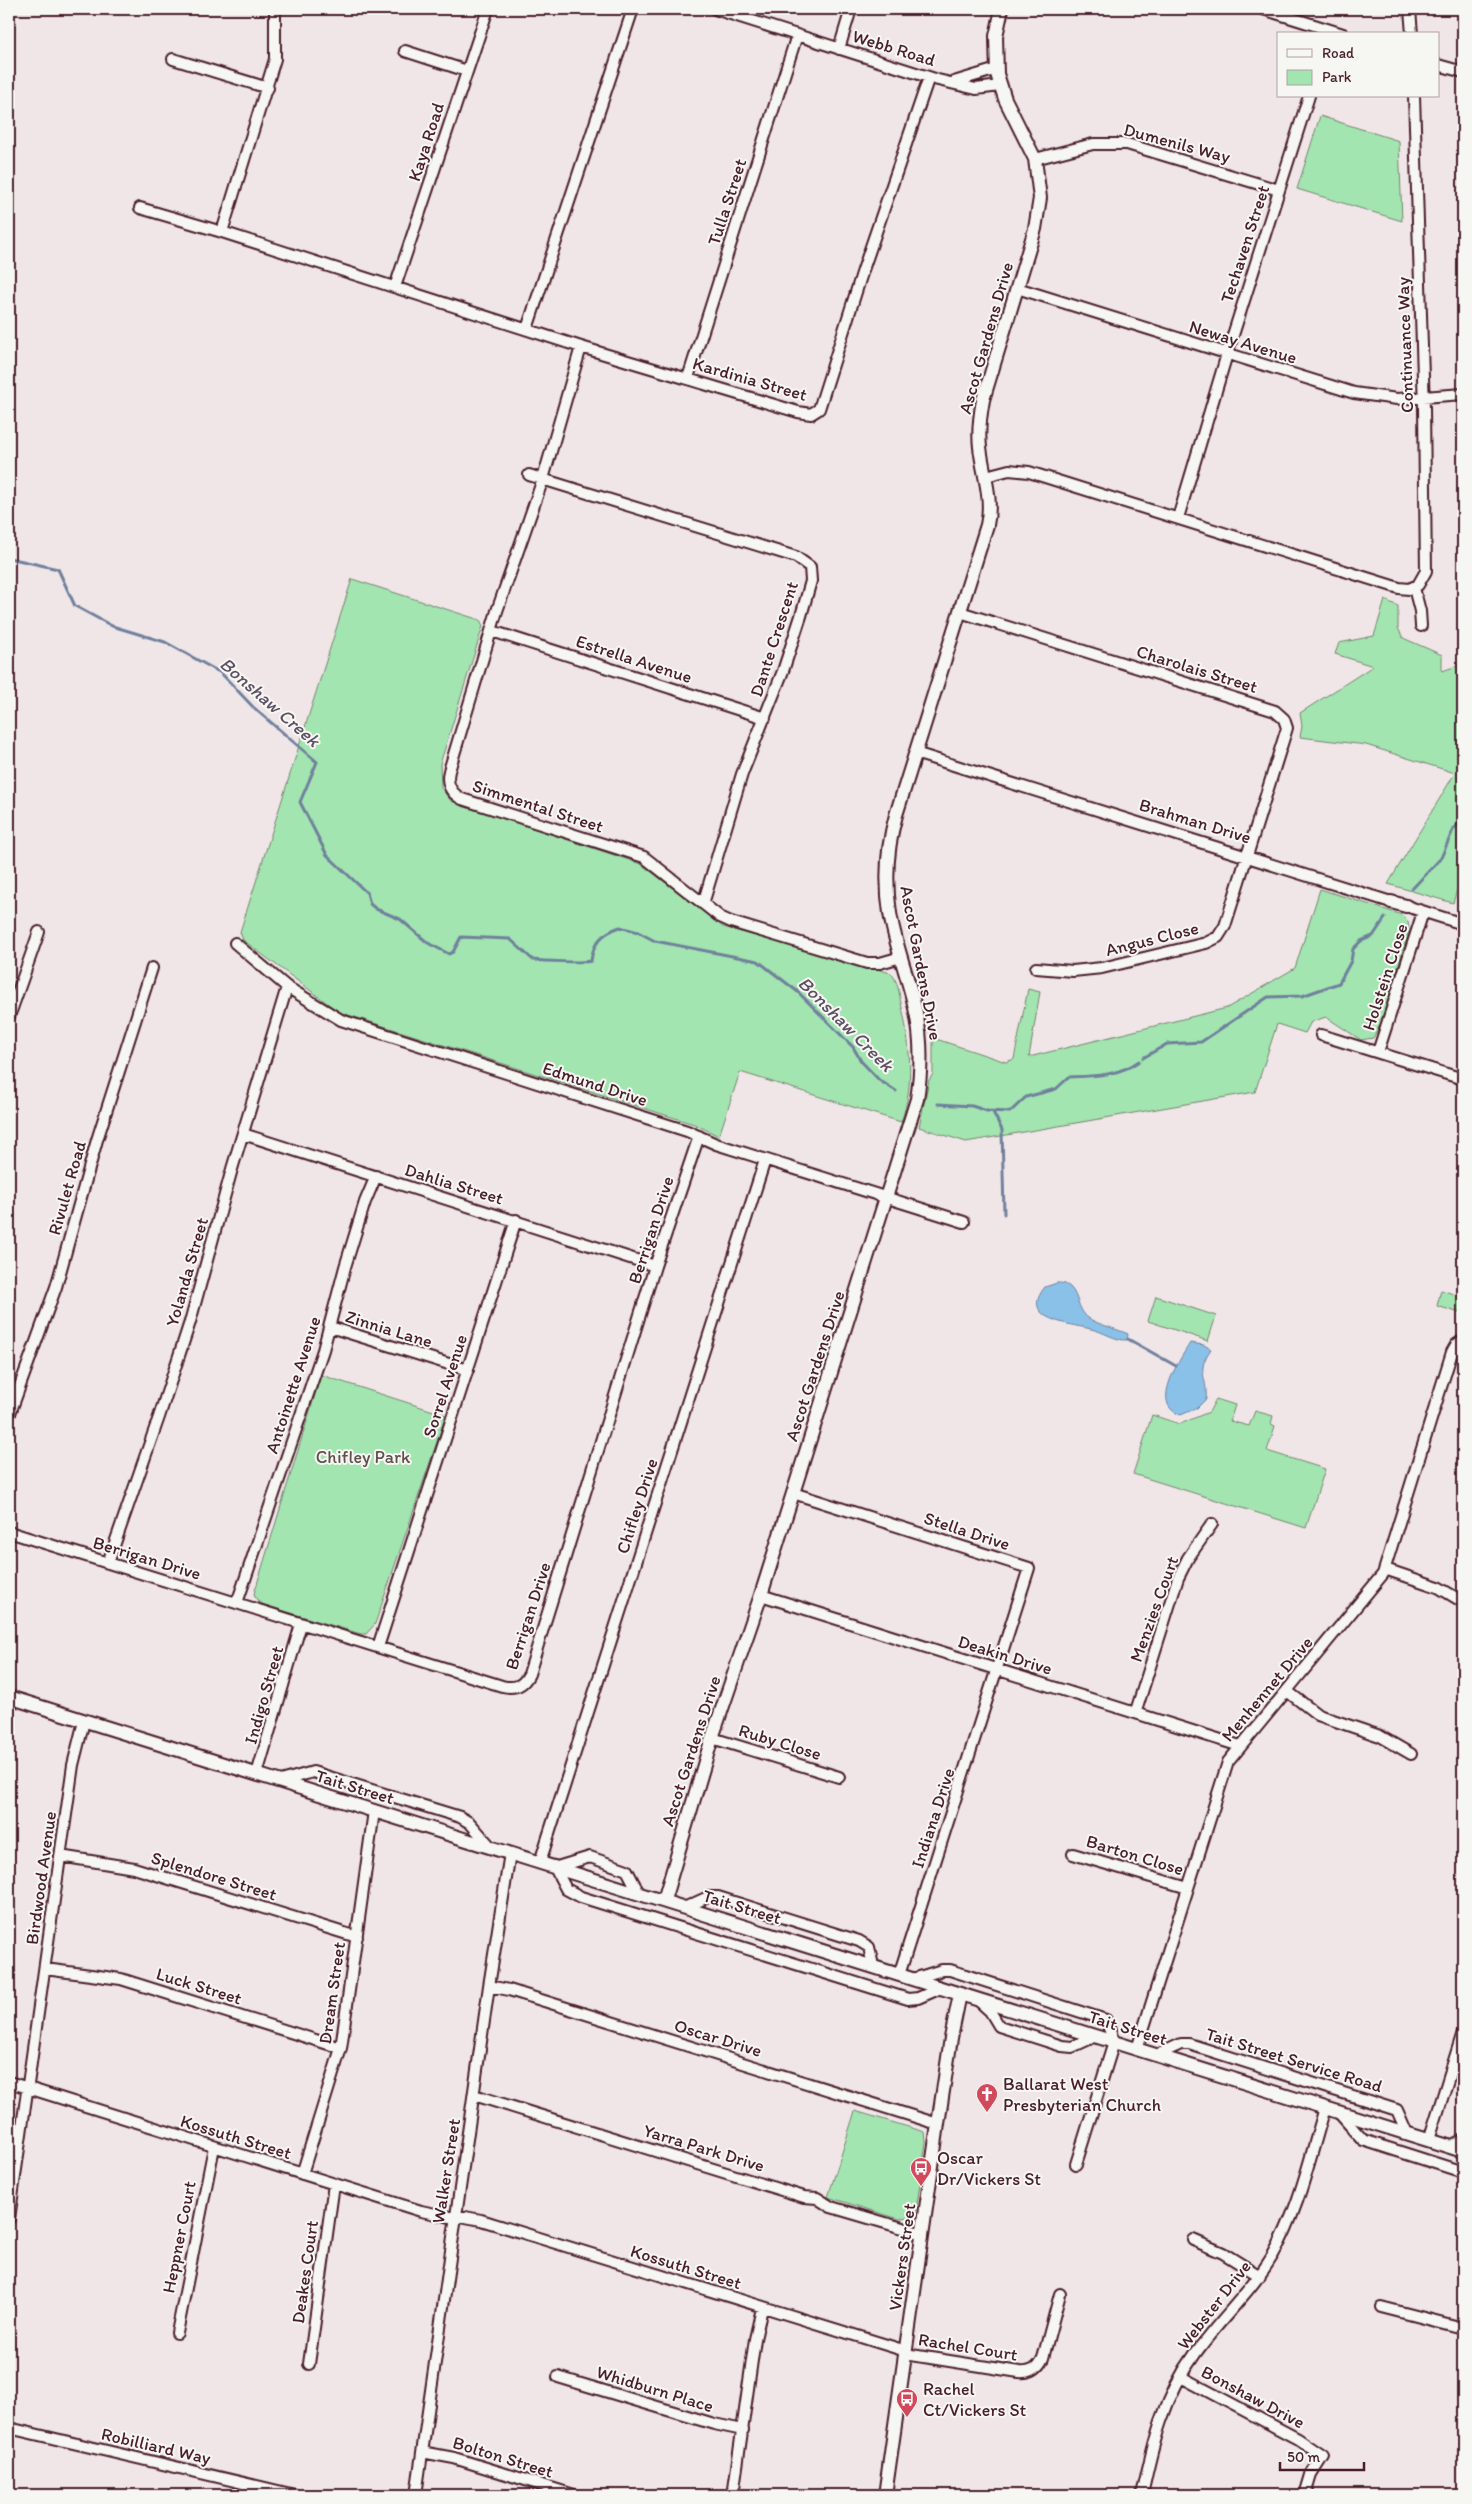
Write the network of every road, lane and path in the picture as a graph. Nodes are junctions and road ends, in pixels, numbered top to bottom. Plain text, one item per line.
1 (275, 9) edge
2 (488, 9) edge
3 (633, 9) edge
4 (715, 9) edge
5 (851, 9) edge
6 (1002, 9) edge
7 (1263, 9) edge
8 (1410, 9) edge
9 (1330, 32) edge
10 (1412, 32) edge
11 (797, 35) junction
12 (839, 49) junction
13 (406, 51) dead end
14 (173, 59) dead end
15 (1440, 66) edge
16 (996, 69) junction
17 (467, 71) junction
18 (1463, 72) edge
19 (929, 77) junction
20 (948, 82) junction
21 (1000, 86) junction
22 (268, 88) junction
23 (1308, 98) edge
24 (1414, 98) edge
25 (1035, 159) junction
26 (1279, 190) junction
27 (140, 208) dead end
28 (222, 232) junction
29 (395, 287) junction
30 (1017, 288) junction
31 (527, 329) junction
32 (581, 347) junction
33 (1227, 354) junction
34 (688, 378) junction
35 (1463, 394) edge
36 (1424, 398) junction
37 (529, 475) dead end
38 (986, 476) junction
39 (543, 479) junction
40 (1178, 518) junction
41 (1414, 588) junction
42 (960, 612) junction
43 (1420, 626) dead end
44 (492, 631) junction
45 (765, 718) junction
46 (915, 753) junction
47 (1247, 856) junction
48 (1390, 902) joint
49 (703, 904) junction
50 (1406, 906) joint
51 (1423, 912) junction
52 (1463, 924) edge
53 (39, 932) dead end
54 (235, 943) dead end
55 (901, 957) junction
56 (152, 968) dead end
57 (1036, 968) dead end
58 (287, 986) junction
59 (9, 1017) edge
60 (1321, 1035) dead end
61 (1378, 1052) junction
62 (1463, 1079) edge
63 (243, 1134) junction
64 (699, 1136) junction
65 (765, 1160) junction
66 (376, 1176) junction
67 (887, 1198) junction
68 (516, 1220) junction
69 (964, 1222) dead end
70 (655, 1266) junction
71 (330, 1327) junction
72 (1459, 1346) edge
73 (468, 1370) junction
74 (13, 1388) edge
75 (9, 1416) edge
76 (793, 1493) junction
77 (1212, 1524) dead end
78 (9, 1532) edge
79 (108, 1563) junction
80 (1385, 1569) junction
81 (761, 1595) junction
82 (237, 1602) junction
83 (1463, 1602) edge
84 (302, 1624) junction
85 (378, 1648) junction
86 (998, 1670) junction
87 (1287, 1691) junction
88 (9, 1697) edge
89 (1136, 1711) junction
90 (84, 1721) junction
91 (712, 1738) junction
92 (1240, 1746) junction
93 (1411, 1754) dead end
94 (257, 1774) junction
95 (839, 1777) dead end
96 (280, 1781) junction
97 (374, 1811) junction
98 (492, 1847) junction
99 (510, 1853) junction
100 (1073, 1854) dead end
101 (60, 1856) junction
102 (540, 1862) junction
103 (555, 1867) junction
104 (1188, 1888) junction
105 (639, 1893) junction
106 (664, 1900) junction
107 (686, 1908) junction
108 (357, 1937) junction
109 (872, 1966) junction
110 (45, 1969) junction
111 (899, 1975) junction
112 (913, 1979) junction
113 (489, 1986) junction
114 (941, 1988) junction
115 (960, 1994) junction
116 (976, 1999) junction
117 (1463, 2032) edge
118 (1096, 2036) junction
119 (1114, 2042) junction
120 (341, 2048) junction
121 (1137, 2049) junction
122 (1157, 2056) junction
123 (9, 2082) edge
124 (26, 2087) junction
125 (474, 2095) junction
126 (1331, 2110) junction
127 (938, 2124) junction
128 (1407, 2133) junction
129 (1429, 2140) junction
130 (1463, 2140) edge
131 (214, 2147) junction
132 (1450, 2147) junction
133 (1463, 2151) edge
134 (1076, 2164) dead end
135 (1463, 2172) edge
136 (302, 2174) junction
137 (334, 2184) junction
138 (455, 2216) junction
139 (9, 2219) edge
140 (923, 2234) junction
141 (1193, 2240) dead end
142 (1260, 2276) junction
143 (1060, 2294) dead end
144 (1381, 2306) dead end
145 (762, 2308) junction
146 (1463, 2328) edge
147 (177, 2333) dead end
148 (905, 2353) junction
149 (309, 2364) dead end
150 (558, 2377) dead end
151 (1180, 2377) junction
152 (9, 2428) edge
153 (743, 2430) junction
154 (422, 2452) junction
155 (244, 2484) junction
156 (243, 2495) edge
157 (295, 2495) edge
158 (416, 2495) edge
159 (574, 2495) edge
160 (733, 2495) edge
161 (884, 2495) edge
162 (1142, 2495) edge
163 (1305, 2495) edge

1 - 22 street
2 - 17 street, Kaya Road
3 - 31 street
4 - 11 street, Webb Road
5 - 12 street
6 - 16 street
7 - 9 street
8 - 10 street
11 - 12 street, Webb Road
11 - 34 street, Tulla Street
12 - 19 street, Webb Road
13 - 17 street
14 - 22 street
15 - 18 street
16 - 20 street, Webb Road
16 - 21 street
17 - 29 street, Kaya Road
19 - 20 street, Webb Road
19 - 34 street, Kardinia Street
20 - 21 street, Webb Road
21 - 25 street, Ascot Gardens Drive
22 - 28 street
23 - 26 street, Techaven Street
24 - 36 street, Continuance Way
25 - 26 street, Dumenils Way
25 - 30 street, Ascot Gardens Drive
26 - 33 street, Techaven Street
27 - 28 street, Kardinia Street
28 - 29 street, Kardinia Street
29 - 31 street, Kardinia Street
30 - 33 street, Neway Avenue
30 - 38 street, Ascot Gardens Drive
31 - 32 street, Kardinia Street
32 - 34 street, Kardinia Street
32 - 39 street, Simmental Street
33 - 36 street, Neway Avenue
33 - 40 street, Techaven Street
35 - 36 street, Neway Avenue
36 - 41 street, Continuance Way
37 - 39 street
38 - 40 street
38 - 42 street, Ascot Gardens Drive
39 - 44 street, Simmental Street
39 - 45 street, Dante Crescent
40 - 41 street
41 - 43 street
42 - 46 street, Ascot Gardens Drive
42 - 47 street, Charolais Street
44 - 45 street, Estrella Avenue
44 - 49 street, Simmental Street
45 - 49 street, Dante Crescent
46 - 47 street, Brahman Drive
46 - 55 street, Ascot Gardens Drive
47 - 48 street, Brahman Drive
47 - 57 street, Angus Close
48 - 50 street, Brahman Drive
49 - 55 street, Simmental Street
50 - 51 street, Brahman Drive
51 - 52 street, Brahman Drive
51 - 61 street, Holstein Close
53 - 59 street
54 - 58 street, Edmund Drive
55 - 67 street, Ascot Gardens Drive
56 - 74 street, Rivulet Road
58 - 63 street, Yolanda Street
58 - 64 street, Edmund Drive
60 - 61 street, Holstein Close
61 - 62 street, Holstein Close
63 - 66 street, Dahlia Street
63 - 79 street, Yolanda Street
64 - 65 street, Edmund Drive
64 - 70 street, Berrigan Drive
65 - 67 street, Edmund Drive
65 - 102 street, Chifley Drive
66 - 68 street, Dahlia Street
66 - 71 street, Antoinette Avenue
67 - 69 street, Edmund Drive
67 - 76 street, Ascot Gardens Drive
68 - 70 street, Dahlia Street
68 - 73 street, Sorrel Avenue
70 - 85 street, Berrigan Drive
71 - 73 street, Zinnia Lane
71 - 82 street, Antoinette Avenue
72 - 80 street, Menhennet Drive
73 - 85 street, Sorrel Avenue
74 - 75 street, Rivulet Road
76 - 81 street, Ascot Gardens Drive
76 - 86 street, Stella Drive
77 - 89 street, Menzies Court
78 - 79 street, Berrigan Drive
79 - 82 street, Berrigan Drive
80 - 83 street
80 - 87 street, Menhennet Drive
81 - 86 street, Deakin Drive
81 - 91 street, Ascot Gardens Drive
82 - 84 street, Berrigan Drive
84 - 85 street, Berrigan Drive
84 - 94 street, Indigo Street
86 - 89 street, Deakin Drive
86 - 111 street, Indiana Drive
87 - 92 street, Menhennet Drive
87 - 93 street
88 - 90 street, Tait Street
89 - 92 street, Deakin Drive
90 - 94 street, Tait Street
90 - 101 street, Birdwood Avenue
91 - 95 street, Ruby Close
91 - 106 street, Ascot Gardens Drive
92 - 104 street, Menhennet Drive
94 - 96 street, Tait Street
96 - 97 street, Tait Street
96 - 98 street
97 - 98 street, Tait Street
97 - 108 street, Dream Street
98 - 99 street, Tait Street
99 - 102 street, Tait Street
99 - 113 street, Walker Street
100 - 104 street, Barton Close
101 - 108 street, Splendore Street
101 - 110 street, Birdwood Avenue
102 - 103 street, Tait Street
103 - 105 street, Tait Street
103 - 105 street
103 - 114 street
104 - 121 street, Menhennet Drive
105 - 106 street, Tait Street
106 - 107 street, Tait Street
107 - 109 street, Tait Street
107 - 109 street
108 - 120 street, Dream Street
109 - 111 street, Tait Street
110 - 120 street, Luck Street
110 - 124 street, Birdwood Avenue
111 - 112 street, Tait Street
112 - 114 street, Tait Street
112 - 119 street
113 - 125 street, Walker Street
113 - 127 street, Oscar Drive
114 - 115 street, Tait Street
115 - 116 street, Tait Street
115 - 127 street, Vickers Street
116 - 118 street, Tait Street
116 - 118 street
117 - 129 street
118 - 119 street, Tait Street
119 - 121 street, Tait Street
119 - 134 street
120 - 136 street, Dream Street
121 - 122 street, Tait Street
122 - 126 street, Tait Street
122 - 128 street, Tait Street Service Road
123 - 124 street, Kossuth Street
124 - 131 street, Kossuth Street
124 - 139 street, Birdwood Avenue
125 - 138 street, Walker Street
125 - 140 street, Yarra Park Drive
126 - 128 street, Tait Street
126 - 135 street
126 - 142 street, Webster Drive
127 - 140 street, Vickers Street
128 - 129 street, Tait Street
129 - 132 street, Tait Street
130 - 132 street
131 - 136 street, Kossuth Street
131 - 147 street, Heppner Court
132 - 133 street, Tait Street
136 - 137 street, Kossuth Street
137 - 138 street, Kossuth Street
137 - 149 street, Deakes Court
138 - 145 street, Kossuth Street
138 - 154 street, Walker Street
140 - 148 street, Vickers Street
141 - 142 street
142 - 151 street, Webster Drive
143 - 148 street, Rachel Court
144 - 146 street
145 - 148 street, Kossuth Street
145 - 153 street
148 - 161 street, Vickers Street
150 - 153 street, Whidburn Place
151 - 162 street, Webster Drive
151 - 163 street, Bonshaw Drive
152 - 155 street, Robilliard Way
153 - 160 street
154 - 158 street, Walker Street
154 - 159 street, Bolton Street
155 - 156 street
155 - 157 street, Robilliard Way

